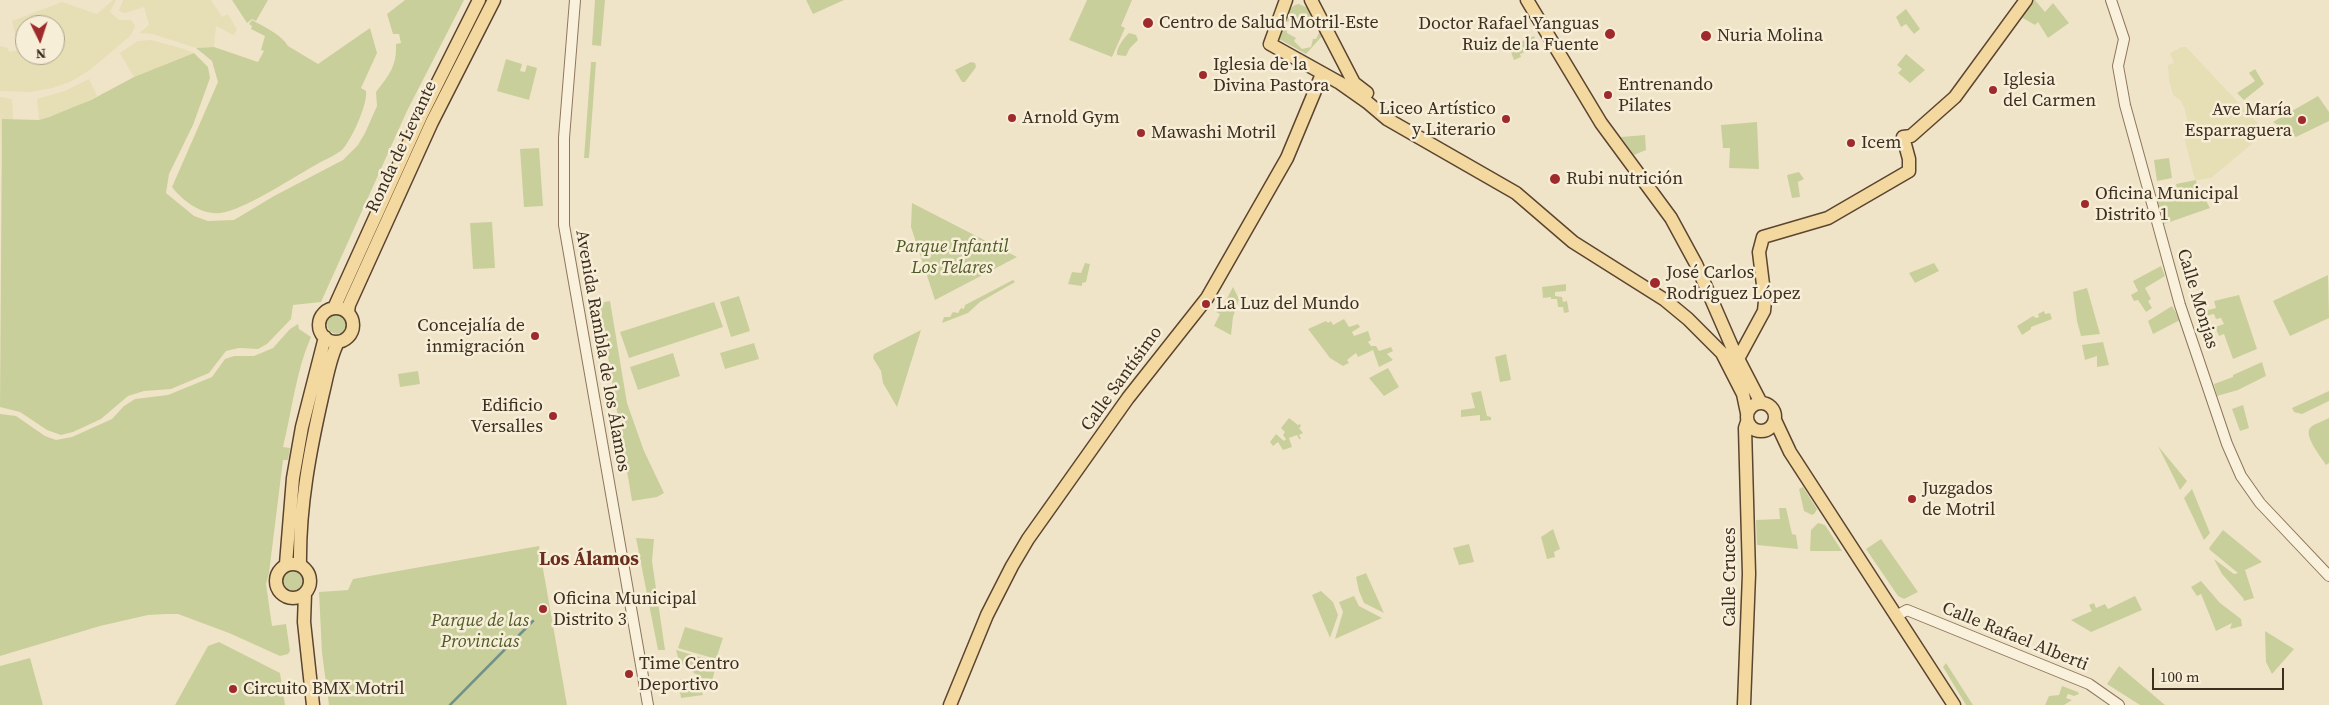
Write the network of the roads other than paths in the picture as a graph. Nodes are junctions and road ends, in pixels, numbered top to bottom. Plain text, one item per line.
1 (479, 0) edge
2 (494, 0) edge
3 (575, 0) edge
4 (1311, 0) edge
5 (1527, 0) edge
6 (2026, 0) edge
7 (2110, 0) edge
8 (1287, 2) edge
9 (1344, 64) junction
10 (1326, 76) junction
11 (1400, 126) junction
12 (334, 308) junction
13 (348, 312) junction
14 (324, 337) junction
15 (338, 342) junction
16 (1738, 359) junction
17 (1743, 394) junction
18 (1761, 403) junction
19 (1747, 417) junction
20 (1775, 420) junction
21 (1759, 432) junction
22 (1747, 450) junction
23 (1790, 452) junction
24 (286, 564) junction
25 (300, 565) junction
26 (2329, 576) edge
27 (305, 593) junction
28 (287, 597) junction
29 (1896, 616) junction
30 (304, 622) junction
31 (313, 705) edge
32 (648, 705) edge
33 (950, 705) edge
34 (1744, 705) edge
35 (1954, 705) edge
36 (2119, 705) edge

1 - 12 main road, Ronda de Levante
2 - 13 main road, Ronda de Levante
3 - 32 street, Avenida Rambla de los Álamos
4 - 9 main road
5 - 16 main road
6 - 16 main road
7 - 26 street, Calle Monjas
8 - 10 main road, Calle Cruces
9 - 10 main road
9 - 11 main road
10 - 11 main road, Calle Cruces
10 - 33 main road, Calle Santísimo
11 - 17 main road, Calle Cruces
12 - 13 main road
12 - 14 main road, Ronda de Levante
13 - 15 main road, Ronda de Levante
14 - 15 main road
14 - 24 main road, Ronda de Levante
15 - 25 main road, Ronda de Levante
16 - 17 main road
16 - 18 main road
17 - 19 main road, Calle Cruces
18 - 19 main road
18 - 20 main road
19 - 21 main road
19 - 22 main road, Calle Cruces
20 - 21 main road
20 - 23 main road
21 - 22 main road
21 - 23 main road
22 - 34 main road, Calle Cruces
23 - 29 main road
24 - 25 main road
24 - 28 main road
25 - 27 main road
27 - 28 main road
27 - 30 main road
28 - 30 main road
29 - 35 main road
29 - 36 street, Calle Rafael Alberti
30 - 31 main road

